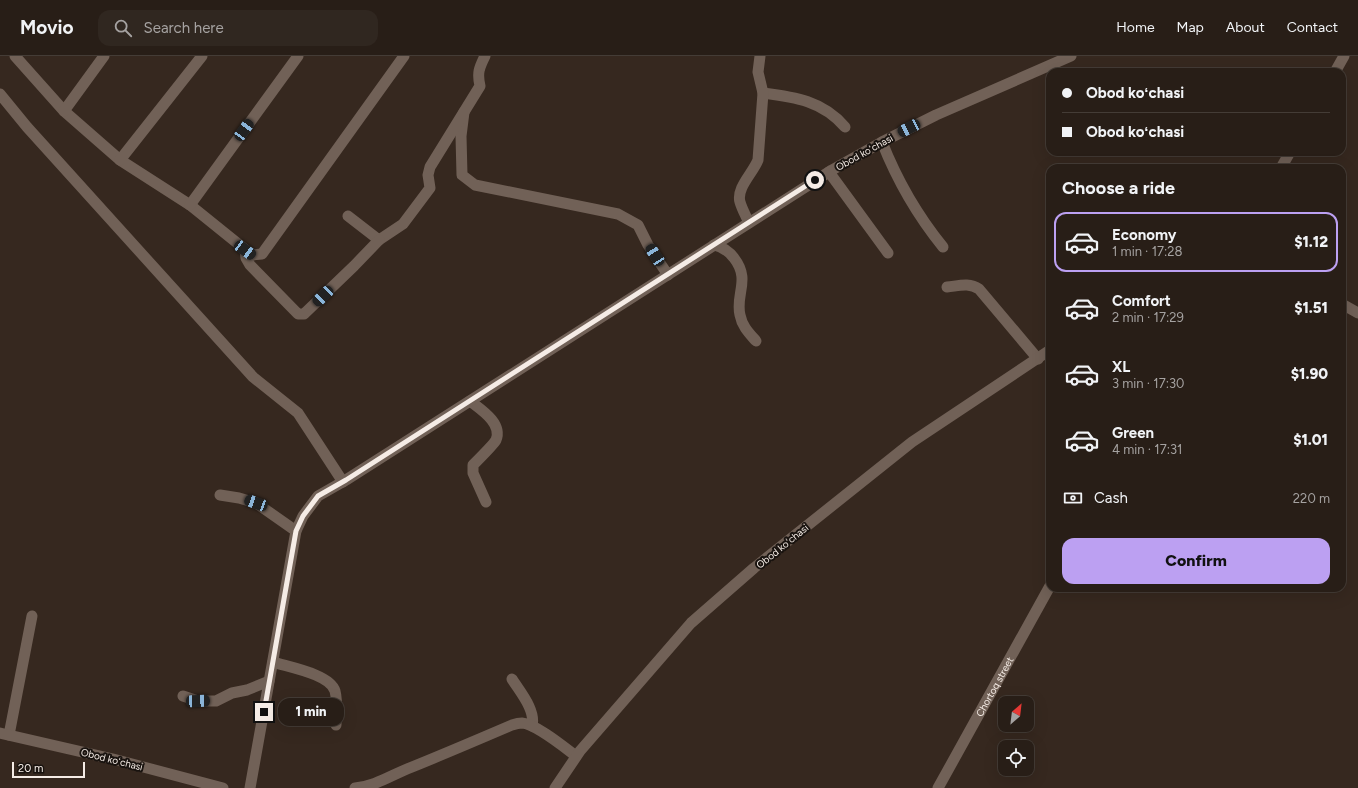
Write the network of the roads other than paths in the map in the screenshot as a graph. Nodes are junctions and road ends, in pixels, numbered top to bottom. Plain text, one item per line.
1 (15, 56) edge
2 (104, 56) edge
3 (202, 56) edge
4 (298, 56) edge
5 (404, 56) edge
6 (485, 56) edge
7 (760, 56) edge
8 (1071, 56) edge
9 (1344, 56) edge
10 (1337, 68) edge
11 (763, 93) junction
12 (0, 94) edge
13 (64, 111) junction
14 (464, 112) junction
15 (846, 127) dead end
16 (882, 142) junction
17 (120, 160) junction
18 (829, 172) junction
19 (190, 205) junction
20 (348, 216) dead end
21 (748, 223) junction
22 (379, 240) junction
23 (714, 245) junction
24 (942, 247) dead end
25 (245, 250) junction
26 (888, 252) dead end
27 (668, 274) junction
28 (947, 287) dead end
29 (1346, 306) edge
30 (1358, 313) edge
31 (756, 341) dead end
32 (1046, 353) edge
33 (1038, 358) junction
34 (470, 401) junction
35 (342, 482) junction
36 (220, 495) dead end
37 (486, 502) dead end
38 (296, 531) junction
39 (1047, 592) edge
40 (32, 616) dead end
41 (273, 662) junction
42 (512, 679) dead end
43 (269, 681) junction
44 (183, 696) dead end
45 (336, 725) dead end
46 (532, 726) junction
47 (4, 734) edge
48 (576, 756) junction
49 (223, 788) edge
50 (250, 788) edge
51 (355, 788) edge
52 (555, 788) edge
53 (938, 788) edge

1 - 13 street
2 - 13 street
3 - 17 street
4 - 19 street
5 - 25 street
6 - 14 street
7 - 11 street
8 - 16 street, Obod koʻchasi
9 - 10 street
11 - 15 street
11 - 21 street
12 - 35 street
13 - 17 street
14 - 22 street
14 - 27 street
16 - 18 street, Obod koʻchasi
16 - 24 street
17 - 19 street
18 - 21 street, Obod koʻchasi
18 - 26 street
19 - 25 street
20 - 22 street
21 - 23 street, Obod koʻchasi
22 - 25 street
23 - 27 street, Obod koʻchasi
23 - 31 street
27 - 34 street, Obod koʻchasi
28 - 33 street
29 - 30 street
32 - 33 street, Obod koʻchasi
33 - 48 street, Obod koʻchasi
34 - 35 street, Obod koʻchasi
34 - 37 street
35 - 38 street, Obod koʻchasi
36 - 38 street
38 - 41 street, Obod koʻchasi
39 - 53 street, Chortoq street
40 - 47 street
41 - 43 street, Obod koʻchasi
41 - 45 street
42 - 46 street
43 - 44 street
43 - 50 street, Obod koʻchasi
46 - 48 street
46 - 51 street
47 - 49 street, Obod koʻchasi
48 - 52 street, Obod koʻchasi

